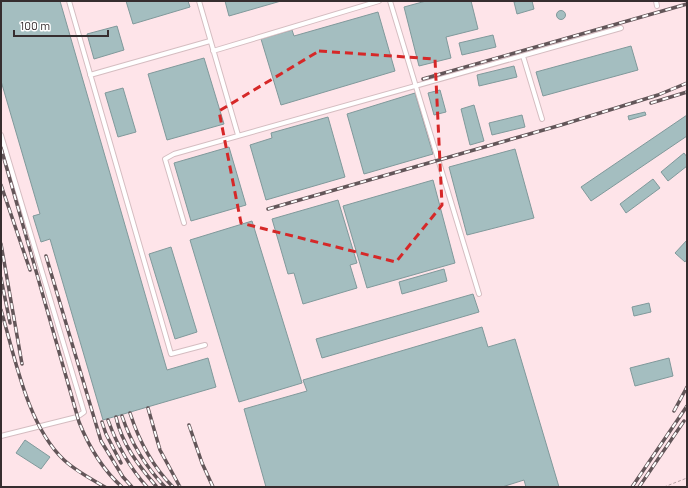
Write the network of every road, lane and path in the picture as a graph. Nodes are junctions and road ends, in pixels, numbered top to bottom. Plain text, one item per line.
1 (69, 1) edge
2 (198, 1) edge
3 (379, 1) edge
4 (390, 1) edge
5 (656, 1) edge
6 (657, 6) dead end
7 (621, 28) dead end
8 (210, 41) junction
9 (213, 51) junction
10 (523, 56) junction
11 (90, 75) junction
12 (417, 85) junction
13 (542, 119) dead end
14 (1, 135) edge
15 (238, 135) junction
16 (184, 223) dead end
17 (479, 294) dead end
18 (205, 345) dead end
19 (1, 436) edge
20 (687, 478) edge
21 (664, 487) edge

1 - 11 lane
2 - 8 lane
3 - 9 lane
4 - 12 lane
5 - 6 lane
7 - 10 lane
8 - 9 lane
8 - 11 lane
9 - 15 lane
10 - 12 lane
10 - 13 lane
11 - 18 lane
12 - 15 lane
12 - 17 lane
14 - 19 lane
15 - 16 lane
20 - 21 path

